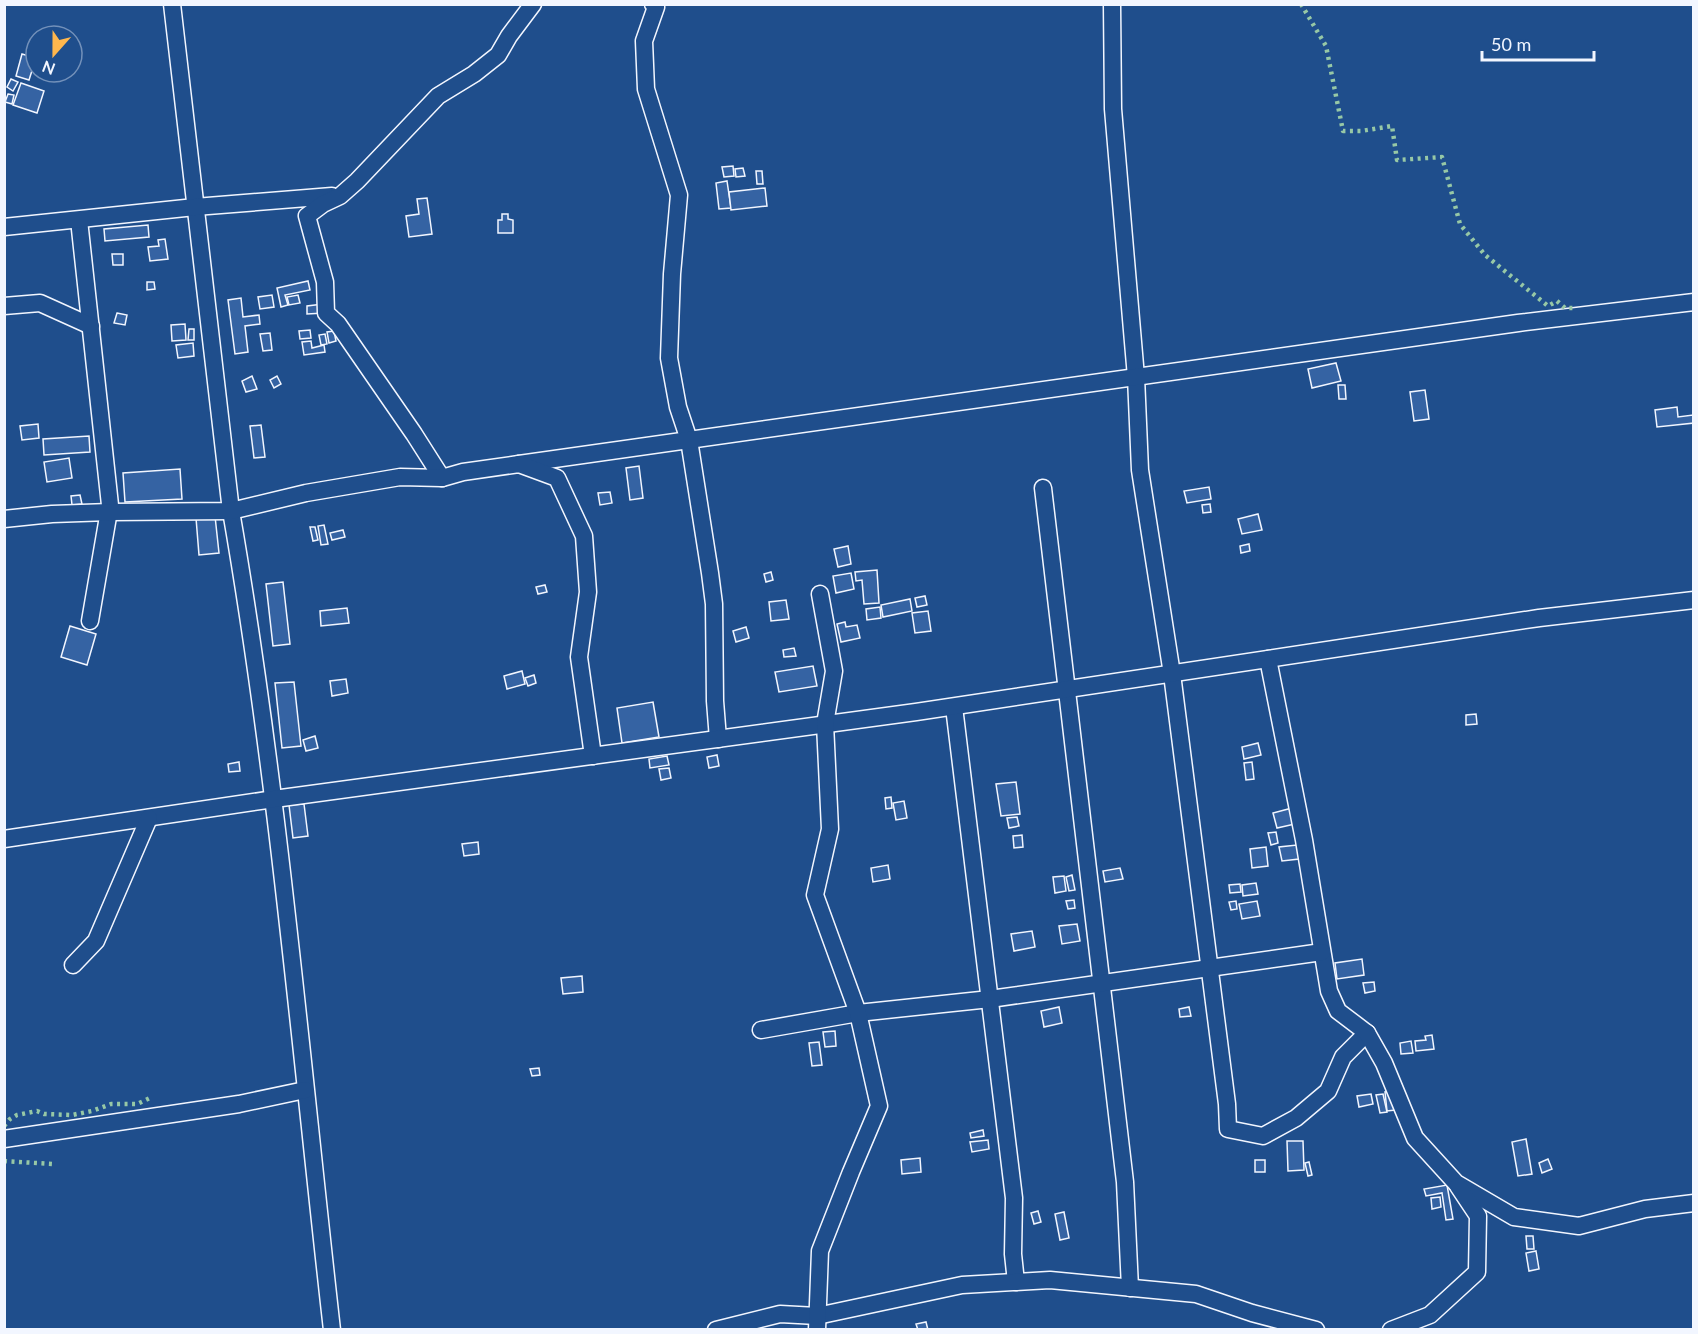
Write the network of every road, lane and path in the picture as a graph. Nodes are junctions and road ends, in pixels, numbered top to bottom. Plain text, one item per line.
1 (172, 4) edge
2 (533, 4) edge
3 (652, 4) edge
4 (1112, 4) edge
5 (340, 196) junction
6 (195, 207) junction
7 (79, 220) junction
8 (4, 227) edge
9 (1694, 302) edge
10 (4, 306) edge
11 (91, 326) junction
12 (1136, 377) junction
13 (689, 440) junction
14 (519, 464) junction
15 (441, 478) junction
16 (1043, 488) dead end
17 (231, 511) junction
18 (110, 512) junction
19 (4, 519) edge
20 (820, 594) dead end
21 (1694, 600) edge
22 (90, 621) dead end
23 (1268, 659) junction
24 (1172, 674) junction
25 (1066, 690) junction
26 (954, 707) junction
27 (825, 724) junction
28 (718, 739) junction
29 (594, 756) junction
30 (274, 799) junction
31 (149, 818) junction
32 (4, 839) edge
33 (1322, 952) junction
34 (73, 965) dead end
35 (1210, 969) junction
36 (1101, 984) junction
37 (990, 999) junction
38 (858, 1013) junction
39 (761, 1030) dead end
40 (1367, 1033) junction
41 (304, 1090) junction
42 (4, 1139) edge
43 (1456, 1183) junction
44 (1694, 1203) edge
45 (1016, 1282) junction
46 (1130, 1288) junction
47 (817, 1323) edge
48 (332, 1329) edge
49 (716, 1329) edge
50 (1316, 1329) edge
51 (1391, 1329) edge

1 - 6 street
2 - 5 street
3 - 13 street
4 - 12 street
5 - 6 street
5 - 15 street
6 - 7 street
6 - 17 street
7 - 8 street
7 - 11 street
9 - 12 street
10 - 11 street
11 - 18 street
12 - 13 street
12 - 24 street
13 - 14 street
13 - 28 street
14 - 15 street
14 - 29 street
15 - 17 street
16 - 25 street
17 - 18 street
17 - 30 street
18 - 19 street
18 - 22 street
20 - 27 street
21 - 23 street
23 - 24 street
23 - 33 street
24 - 25 street
24 - 35 street
25 - 26 street
25 - 36 street
26 - 27 street
26 - 37 street
27 - 28 street
27 - 38 street
28 - 29 street
29 - 30 street
30 - 31 street
30 - 41 street
31 - 32 street
31 - 34 street
33 - 35 street
33 - 40 street
35 - 36 street
35 - 40 street
36 - 37 street
36 - 46 street
37 - 38 street
37 - 45 street
38 - 39 street
38 - 47 street
40 - 43 street
41 - 42 street
41 - 48 street
43 - 44 street
43 - 51 street
45 - 46 street
45 - 47 street
46 - 50 street
47 - 49 street

